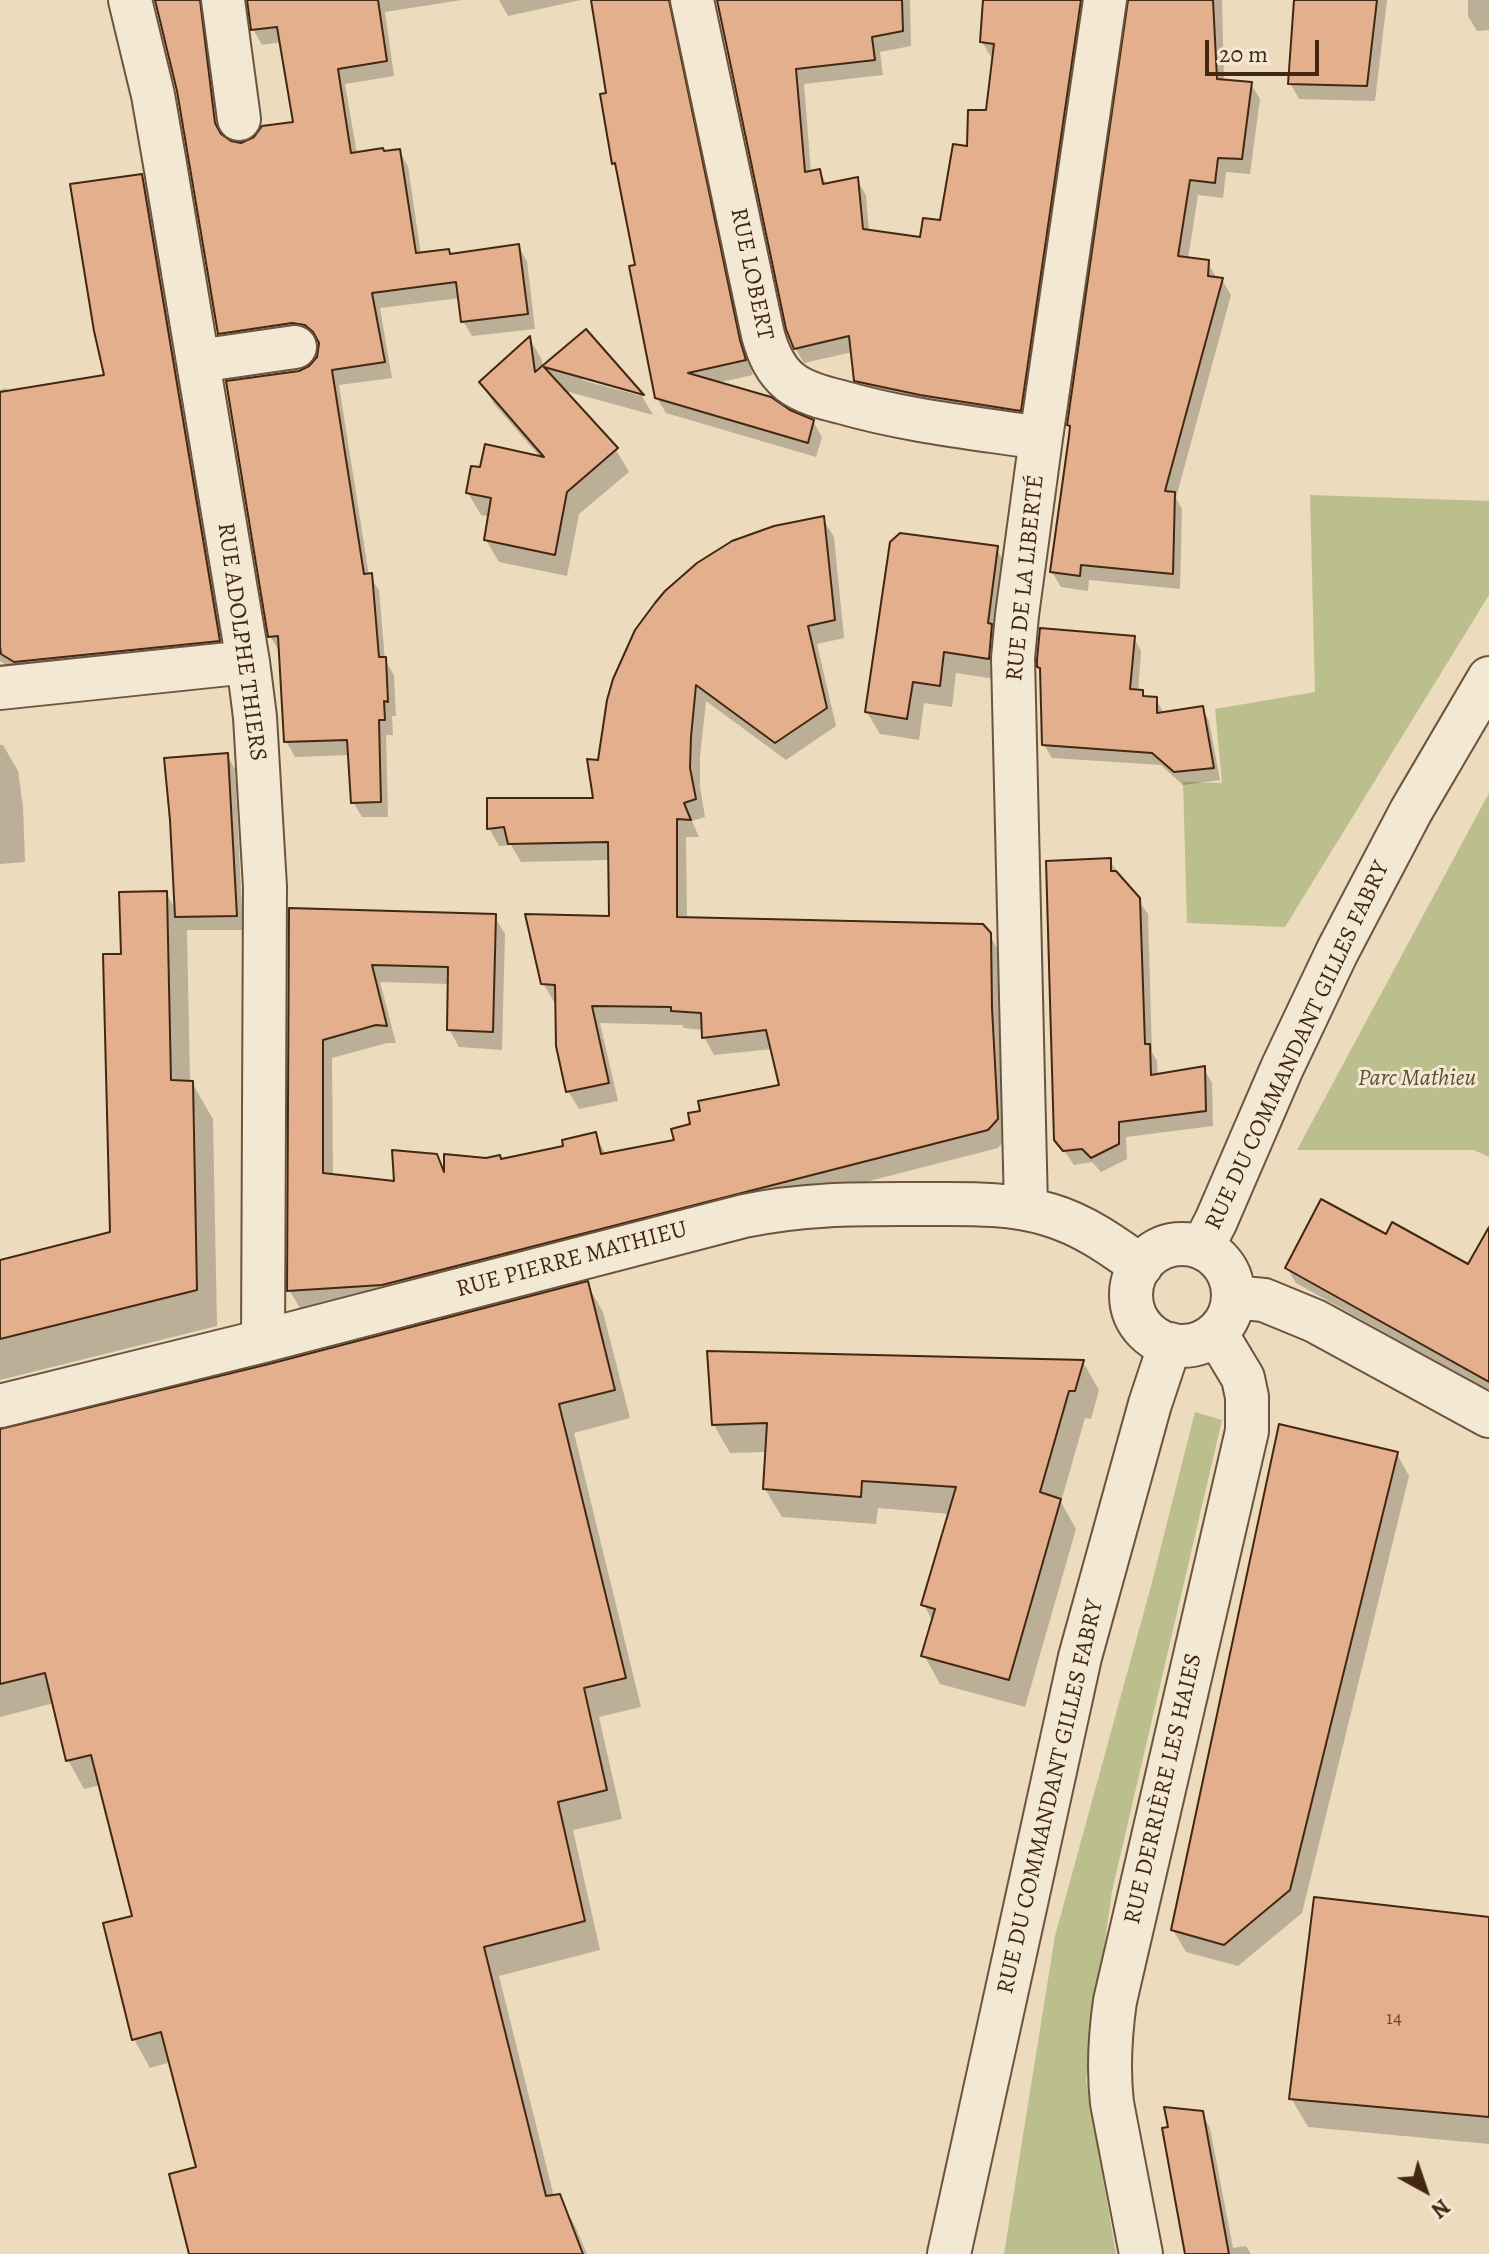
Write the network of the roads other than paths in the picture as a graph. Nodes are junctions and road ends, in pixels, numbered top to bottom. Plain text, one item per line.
1 (130, 0) edge
2 (223, 0) edge
3 (692, 0) edge
4 (1105, 0) edge
5 (239, 119) dead end
6 (295, 347) dead end
7 (198, 361) junction
8 (1041, 438) junction
9 (248, 662) junction
10 (1489, 678) edge
11 (0, 688) edge
12 (1026, 1208) junction
13 (1202, 1248) junction
14 (1141, 1266) junction
15 (1225, 1315) junction
16 (263, 1341) junction
17 (1170, 1344) junction
18 (0, 1406) edge
19 (1489, 1416) edge
20 (949, 2254) edge
21 (1141, 2254) edge

1 - 7 street, RUE ADOLPHE THIERS
2 - 5 street
3 - 8 street, RUE LOBERT
4 - 8 street, RUE DE LA LIBERTÉ
6 - 7 street
7 - 9 street, RUE ADOLPHE THIERS
8 - 12 street, RUE DE LA LIBERTÉ
9 - 11 street
9 - 16 street, RUE ADOLPHE THIERS
10 - 13 street, RUE DU COMMANDANT GILLES FABRY
12 - 14 street, RUE PIERRE MATHIEU
12 - 16 street, RUE PIERRE MATHIEU
13 - 14 street
13 - 15 street
14 - 17 street
15 - 17 street
15 - 19 street
15 - 21 street, RUE DERRIÈRE LES HAIES
16 - 18 street, RUE PIERRE MATHIEU
17 - 20 street, RUE DU COMMANDANT GILLES FABRY

